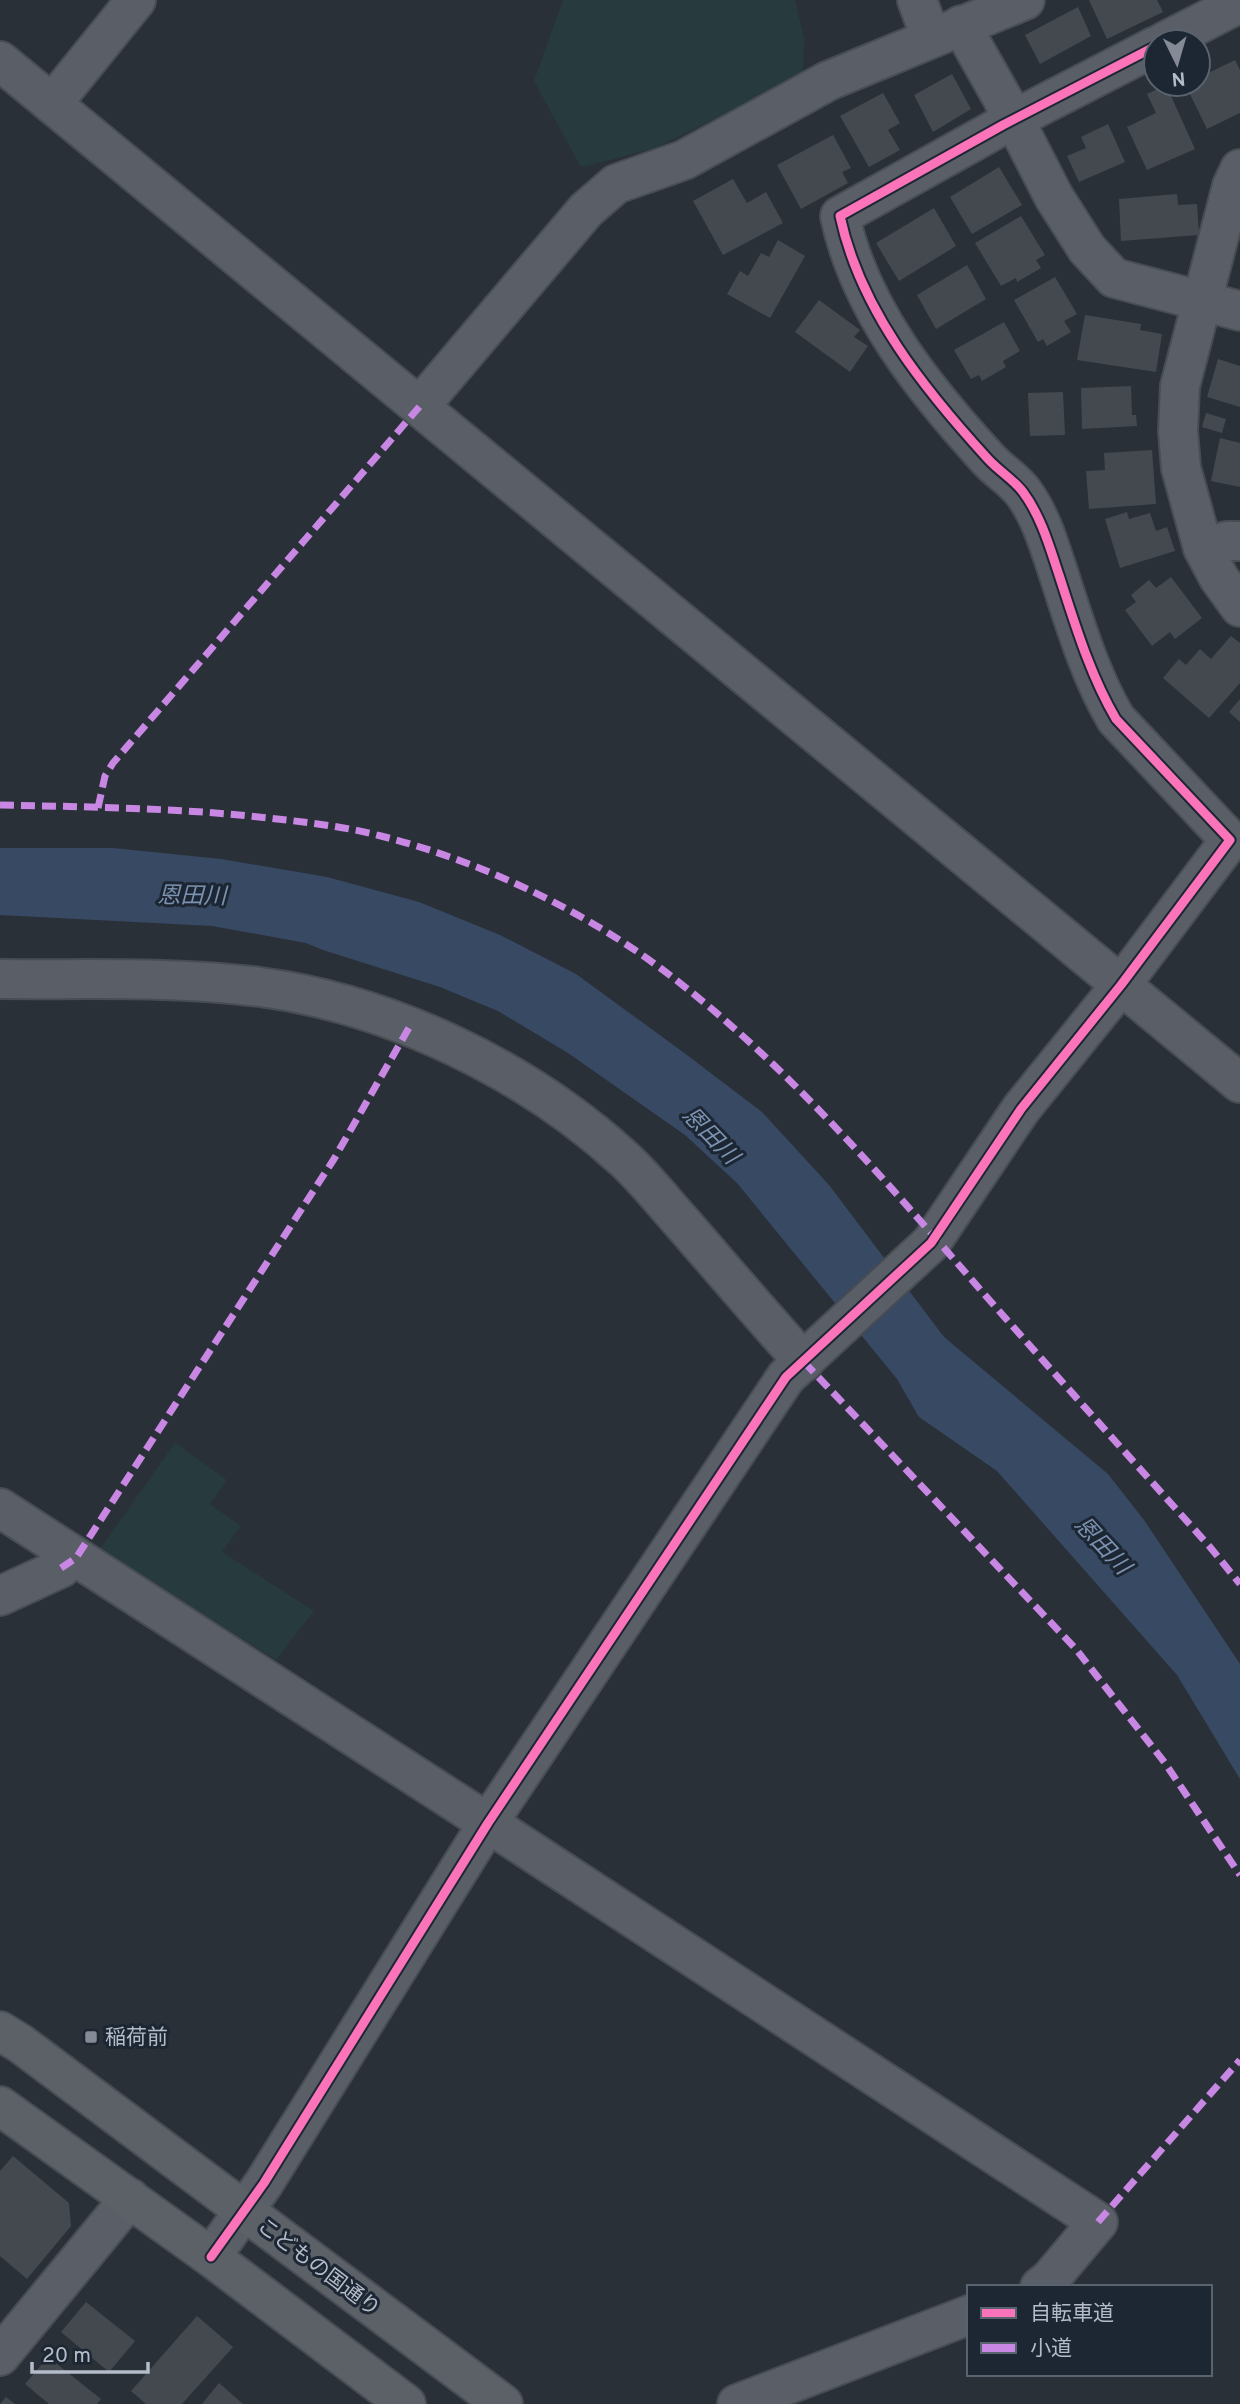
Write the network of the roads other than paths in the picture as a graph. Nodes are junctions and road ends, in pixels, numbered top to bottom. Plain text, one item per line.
1 (136, 0) edge
2 (917, 0) edge
3 (1025, 0) edge
4 (1240, 3) edge
5 (1191, 28) edge
6 (946, 32) junction
7 (1142, 53) edge
8 (0, 61) edge
9 (52, 104) junction
10 (1014, 119) junction
11 (1240, 169) edge
12 (1202, 300) junction
13 (1240, 311) edge
14 (420, 406) junction
15 (1240, 541) edge
16 (1203, 548) junction
17 (1240, 607) edge
18 (1235, 834) edge
19 (0, 979) edge
20 (1121, 985) junction
21 (1240, 1083) edge
22 (807, 1358) junction
23 (0, 1508) edge
24 (61, 1568) dead end
25 (0, 1596) edge
26 (488, 1822) junction
27 (0, 2031) edge
28 (0, 2106) edge
29 (130, 2198) junction
30 (243, 2210) junction
31 (211, 2257) junction
32 (1042, 2285) edge
33 (967, 2316) edge
34 (0, 2356) edge
35 (406, 2404) edge
36 (503, 2404) edge
37 (737, 2404) edge

1 - 9 street
2 - 6 street
3 - 6 street
4 - 5 street
6 - 10 street
6 - 14 street
7 - 10 street
8 - 9 street
9 - 14 street
10 - 12 street
10 - 18 street
11 - 12 street
12 - 13 street
12 - 16 street
14 - 20 street
15 - 16 street
16 - 17 street
18 - 20 street
19 - 22 street
20 - 21 street
20 - 22 street
22 - 26 street
23 - 26 street
24 - 25 street
26 - 30 street
26 - 32 street
27 - 30 main road, こどもの国通り
28 - 29 main road
29 - 31 main road
29 - 34 street
30 - 31 street
30 - 36 main road, こどもの国通り
31 - 35 main road
33 - 37 street

